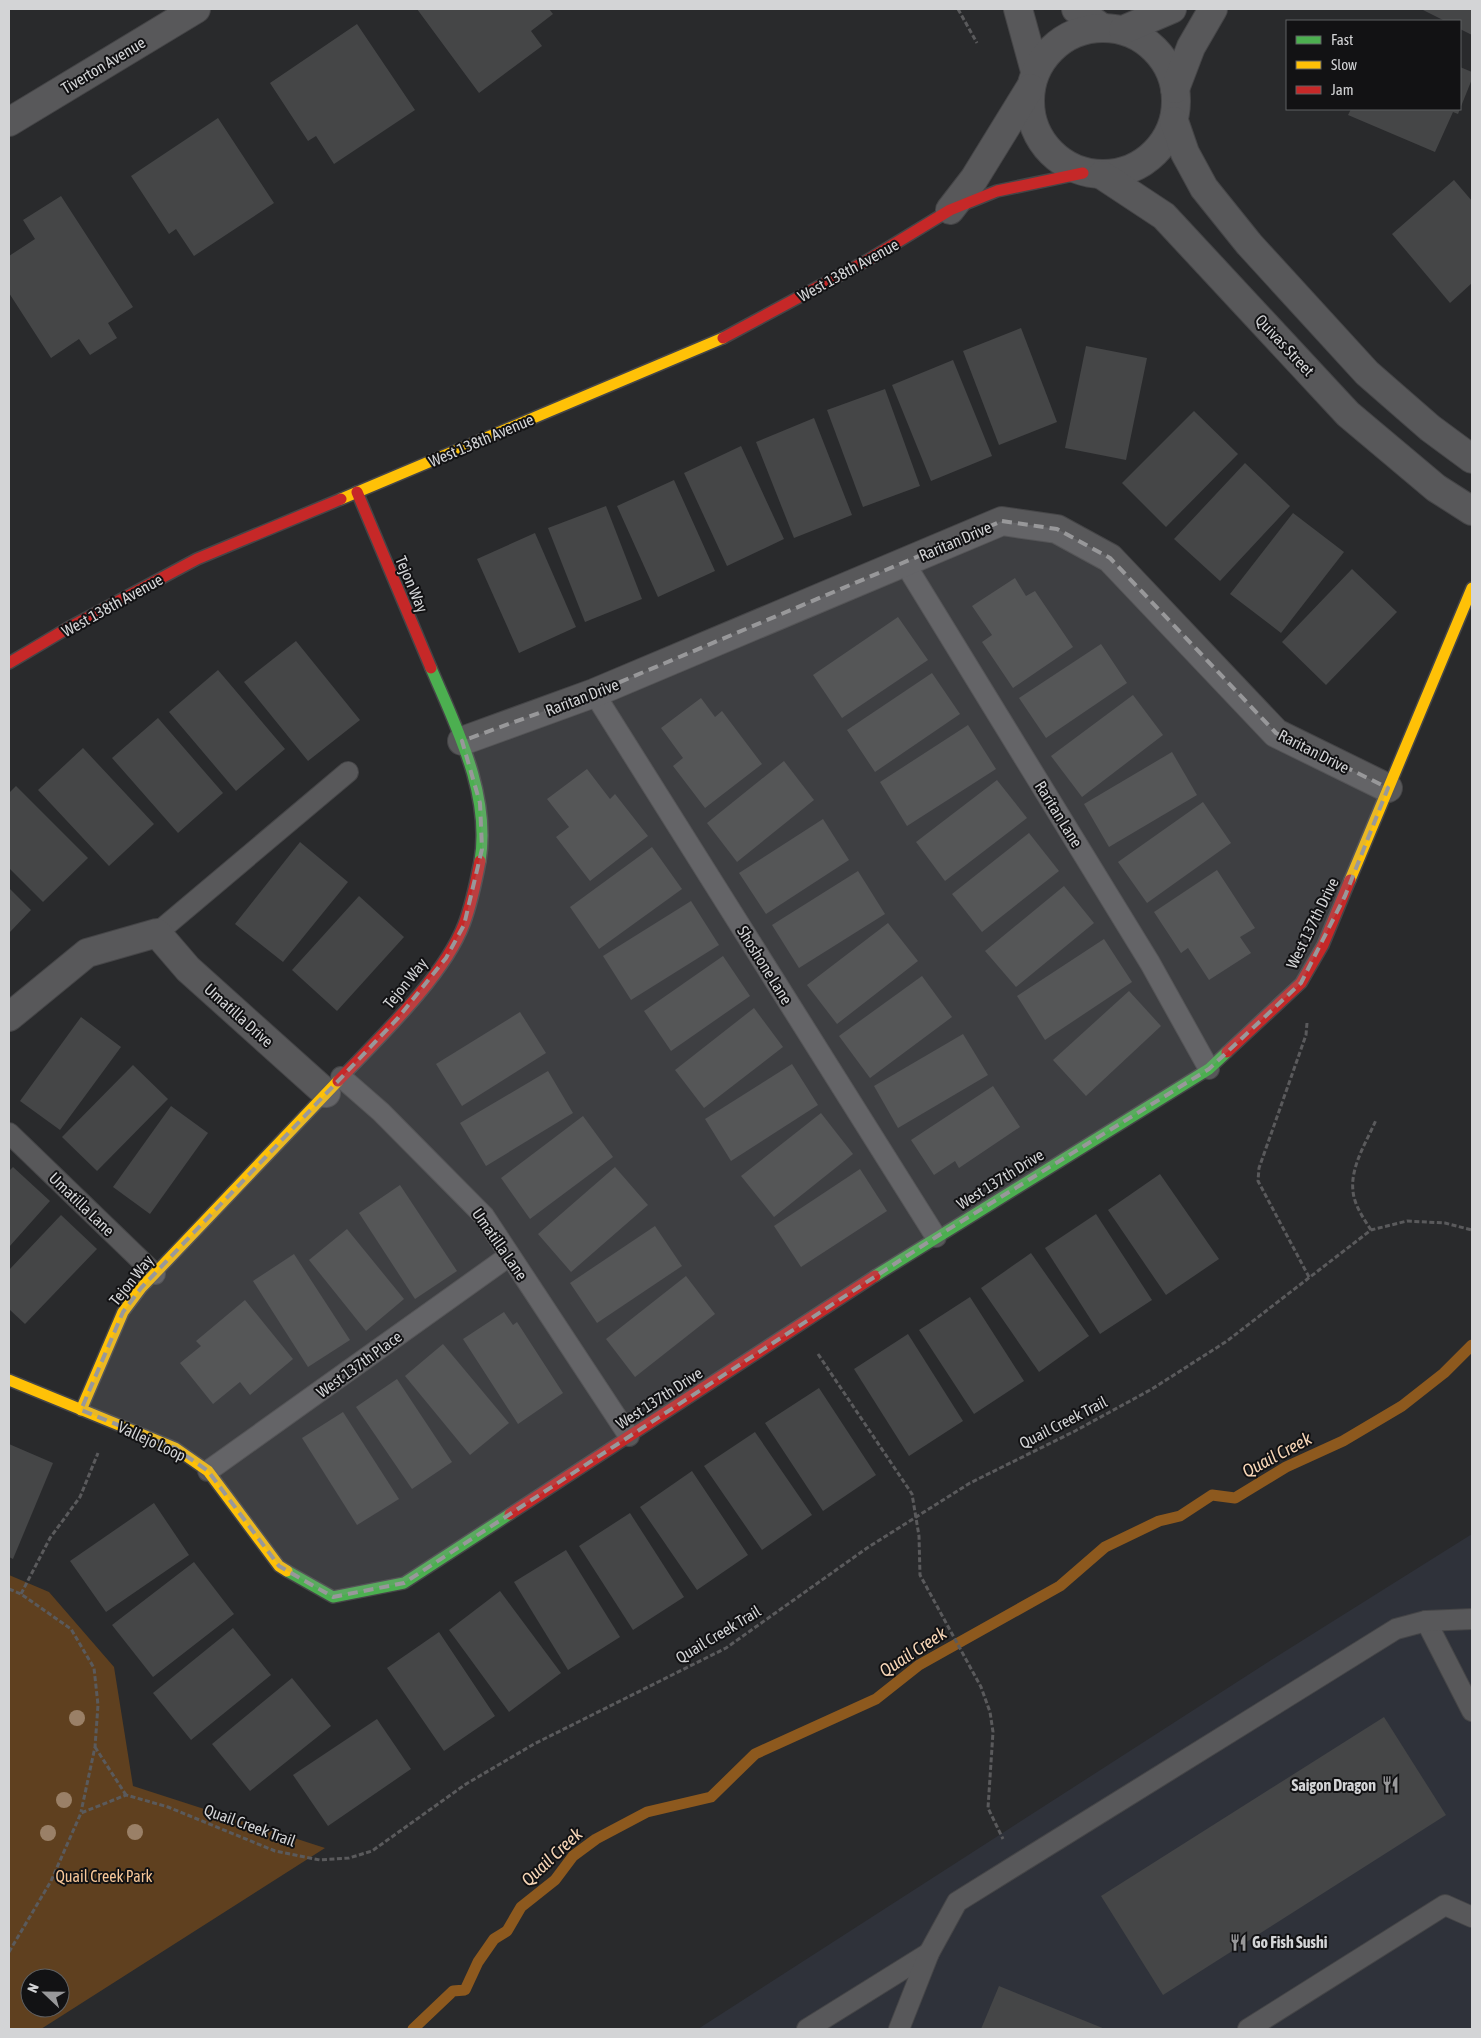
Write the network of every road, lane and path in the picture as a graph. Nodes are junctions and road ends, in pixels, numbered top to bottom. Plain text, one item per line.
1 (196, 9) edge
2 (958, 9) edge
3 (1018, 9) edge
4 (1076, 9) edge
5 (1172, 9) edge
6 (1213, 9) edge
7 (1112, 29) junction
8 (977, 43) dead end
9 (1033, 80) junction
10 (1175, 89) junction
11 (1174, 121) junction
12 (9, 122) edge
13 (1092, 174) junction
14 (950, 210) junction
15 (1472, 458) edge
16 (357, 492) junction
17 (1472, 511) edge
18 (904, 562) junction
19 (1472, 588) edge
20 (9, 663) edge
21 (594, 693) junction
22 (462, 741) junction
23 (348, 772) dead end
24 (1388, 788) junction
25 (157, 933) junction
26 (1301, 983) junction
27 (9, 1017) edge
28 (1209, 1069) junction
29 (334, 1085) junction
30 (1376, 1120) dead end
31 (9, 1133) edge
32 (1371, 1230) junction
33 (1472, 1230) edge
34 (936, 1237) junction
35 (509, 1256) junction
36 (155, 1274) junction
37 (1310, 1279) junction
38 (800, 1326) junction
39 (9, 1380) edge
40 (81, 1410) junction
41 (111, 1422) junction
42 (629, 1436) junction
43 (208, 1471) junction
44 (917, 1515) junction
45 (9, 1590) edge
46 (21, 1594) junction
47 (333, 1597) joint
48 (1472, 1619) edge
49 (1426, 1621) junction
50 (1472, 1711) edge
51 (95, 1747) junction
52 (126, 1795) junction
53 (81, 1813) junction
54 (1018, 1864) junction
55 (1472, 1917) edge
56 (9, 1952) edge
57 (929, 1954) junction
58 (807, 2029) edge
59 (899, 2029) edge
60 (1248, 2029) edge

1 - 12 street, Tiverton Avenue
2 - 8 path
3 - 9 street
4 - 7 street
5 - 7 street
6 - 10 street
7 - 9 street
7 - 10 street
9 - 13 street
9 - 14 street, West 138th Avenue
10 - 11 street
11 - 13 street
11 - 15 street
13 - 14 street, West 138th Avenue
13 - 17 street, Quivas Street
14 - 16 street, West 138th Avenue
16 - 20 street, West 138th Avenue
16 - 22 street, Tejon Way
18 - 21 street, Raritan Drive
18 - 24 street, Raritan Drive
18 - 28 lane, Raritan Lane
19 - 24 street, West 137th Drive
21 - 22 street, Raritan Drive
21 - 34 lane, Shoshone Lane
22 - 29 street, Tejon Way
23 - 25 lane
24 - 26 street, West 137th Drive
25 - 27 street
25 - 29 street, Umatilla Drive
26 - 28 street, West 137th Drive
26 - 37 path
28 - 34 street, West 137th Drive
29 - 35 lane, Umatilla Lane
29 - 36 street, Tejon Way
30 - 32 path
31 - 36 lane, Umatilla Lane
32 - 33 path, Quail Creek Trail
32 - 37 path, Quail Creek Trail
34 - 38 street, West 137th Drive
35 - 42 lane, Umatilla Lane
35 - 43 lane, West 137th Place
36 - 40 street, Tejon Way
37 - 44 path, Quail Creek Trail
38 - 42 street, West 137th Drive
38 - 44 path
39 - 40 street, Vallejo Loop
40 - 41 street, Vallejo Loop
41 - 43 street, Vallejo Loop
41 - 46 path
42 - 47 street, West 137th Drive
43 - 47 street, Vallejo Loop
44 - 52 path, Quail Creek Trail
44 - 54 path
45 - 46 path
46 - 51 path
48 - 49 lane
49 - 50 lane
49 - 54 lane
51 - 52 path
51 - 53 path
52 - 53 path
53 - 56 path
54 - 57 lane
55 - 60 lane
57 - 58 lane
57 - 59 lane

